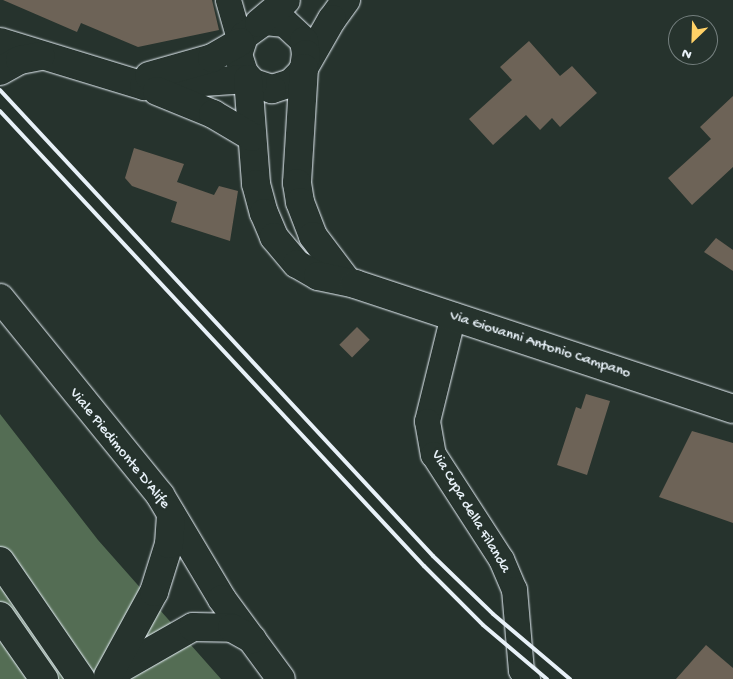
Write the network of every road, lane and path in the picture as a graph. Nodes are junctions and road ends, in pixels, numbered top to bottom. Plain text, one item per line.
1 (228, 0) edge
2 (286, 0) edge
3 (346, 0) edge
4 (250, 33) junction
5 (0, 42) edge
6 (41, 56) junction
7 (304, 68) junction
8 (0, 71) edge
9 (248, 79) junction
10 (133, 84) junction
11 (252, 137) junction
12 (347, 281) junction
13 (0, 298) edge
14 (452, 315) junction
15 (733, 409) edge
16 (171, 514) junction
17 (0, 561) edge
18 (5, 624) edge
19 (252, 639) junction
20 (105, 677) edge
21 (44, 679) edge
22 (81, 679) edge
23 (281, 679) edge
24 (527, 679) edge

1 - 4 street
2 - 4 main road
3 - 7 main road
4 - 7 main road
4 - 9 main road
4 - 10 main road
5 - 6 main road
6 - 8 main road
6 - 10 main road
7 - 9 main road
7 - 12 main road
9 - 10 main road
9 - 11 main road, Via Giovanni Antonio Campano
10 - 11 main road
11 - 12 main road, Via Giovanni Antonio Campano
12 - 14 main road, Via Giovanni Antonio Campano
13 - 16 main road, Viale Piedimonte D'Alife
14 - 15 main road, Via Giovanni Antonio Campano
14 - 24 street, Via Cupa della Filanda
16 - 19 main road, Viale Piedimonte D'Alife
16 - 20 main road
17 - 22 main road
18 - 21 main road
19 - 20 main road
19 - 23 main road, Viale Piedimonte D'Alife

